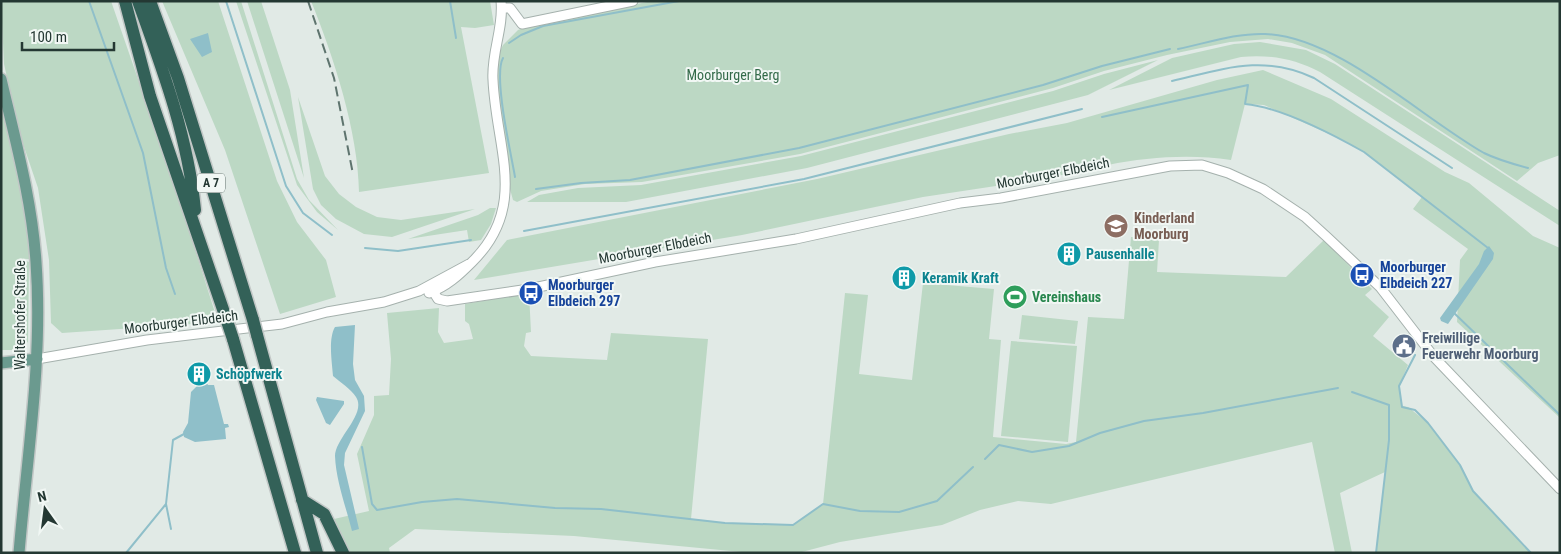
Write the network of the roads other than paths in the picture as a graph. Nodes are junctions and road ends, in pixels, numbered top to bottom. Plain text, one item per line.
1 (125, 1) edge
2 (138, 1) edge
3 (150, 1) edge
4 (633, 1) edge
5 (502, 5) edge
6 (1, 79) edge
7 (198, 235) junction
8 (470, 264) junction
9 (423, 289) junction
10 (434, 291) junction
11 (364, 306) junction
12 (37, 359) junction
13 (1, 363) edge
14 (1560, 489) edge
15 (302, 500) junction
16 (18, 553) edge
17 (295, 553) edge
18 (317, 553) edge
19 (343, 553) edge

1 - 7 highway, A 7
2 - 7 highway, A 7
3 - 15 highway, A 7, bridge
4 - 5 street
5 - 8 street
6 - 12 main road, Waltershofer Straße
7 - 17 highway, A 7, bridge
8 - 9 street
8 - 10 street
9 - 10 street, Moorburger Elbdeich
9 - 11 street, Moorburger Elbdeich
10 - 11 street, Moorburger Elbdeich
10 - 14 street, Moorburger Elbdeich
11 - 12 street, Moorburger Elbdeich
12 - 13 main road, Moorburger Elbdeich
12 - 16 main road, Waltershofer Straße
15 - 18 highway, A 7
15 - 19 highway

